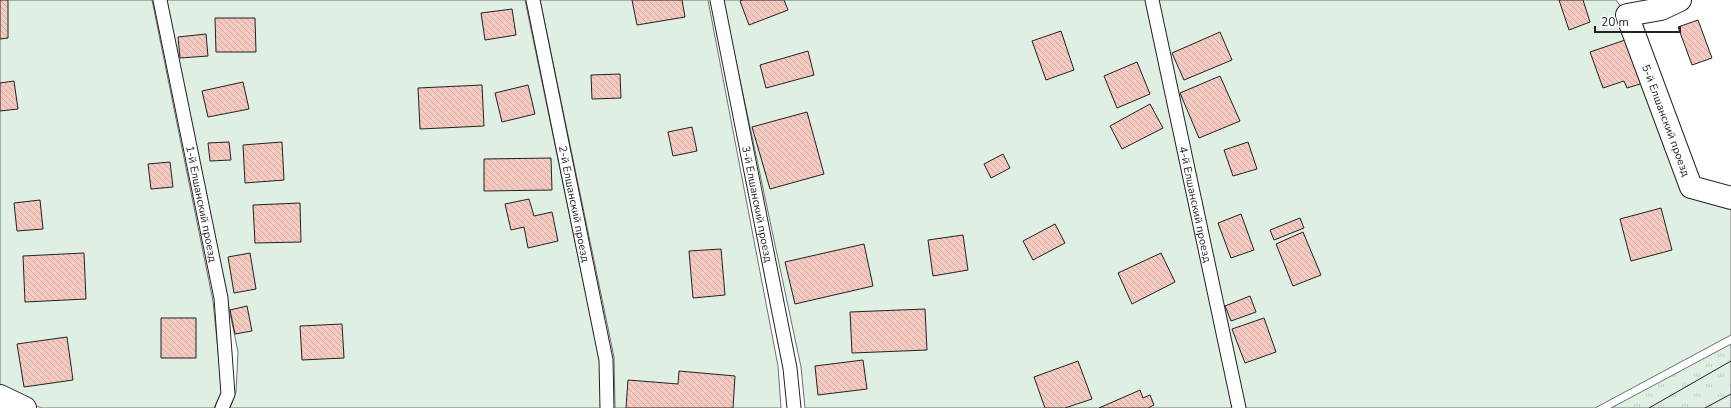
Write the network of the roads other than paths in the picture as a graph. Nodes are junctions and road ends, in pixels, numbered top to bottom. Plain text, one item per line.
1 (160, 0) edge
2 (533, 0) edge
3 (717, 0) edge
4 (1152, 0) edge
5 (1680, 0) edge
6 (1731, 198) edge
7 (0, 396) edge
8 (25, 408) edge
9 (222, 408) edge
10 (607, 408) edge
11 (794, 408) edge
12 (1239, 408) edge

1 - 9 lane, 1-й Елшанский проезд
2 - 10 lane, 2-й Елшанский проезд
3 - 11 lane, 3-й Елшанский проезд
4 - 12 lane, 4-й Елшанский проезд
5 - 6 street, 5-й Елшанский проезд
7 - 8 street

